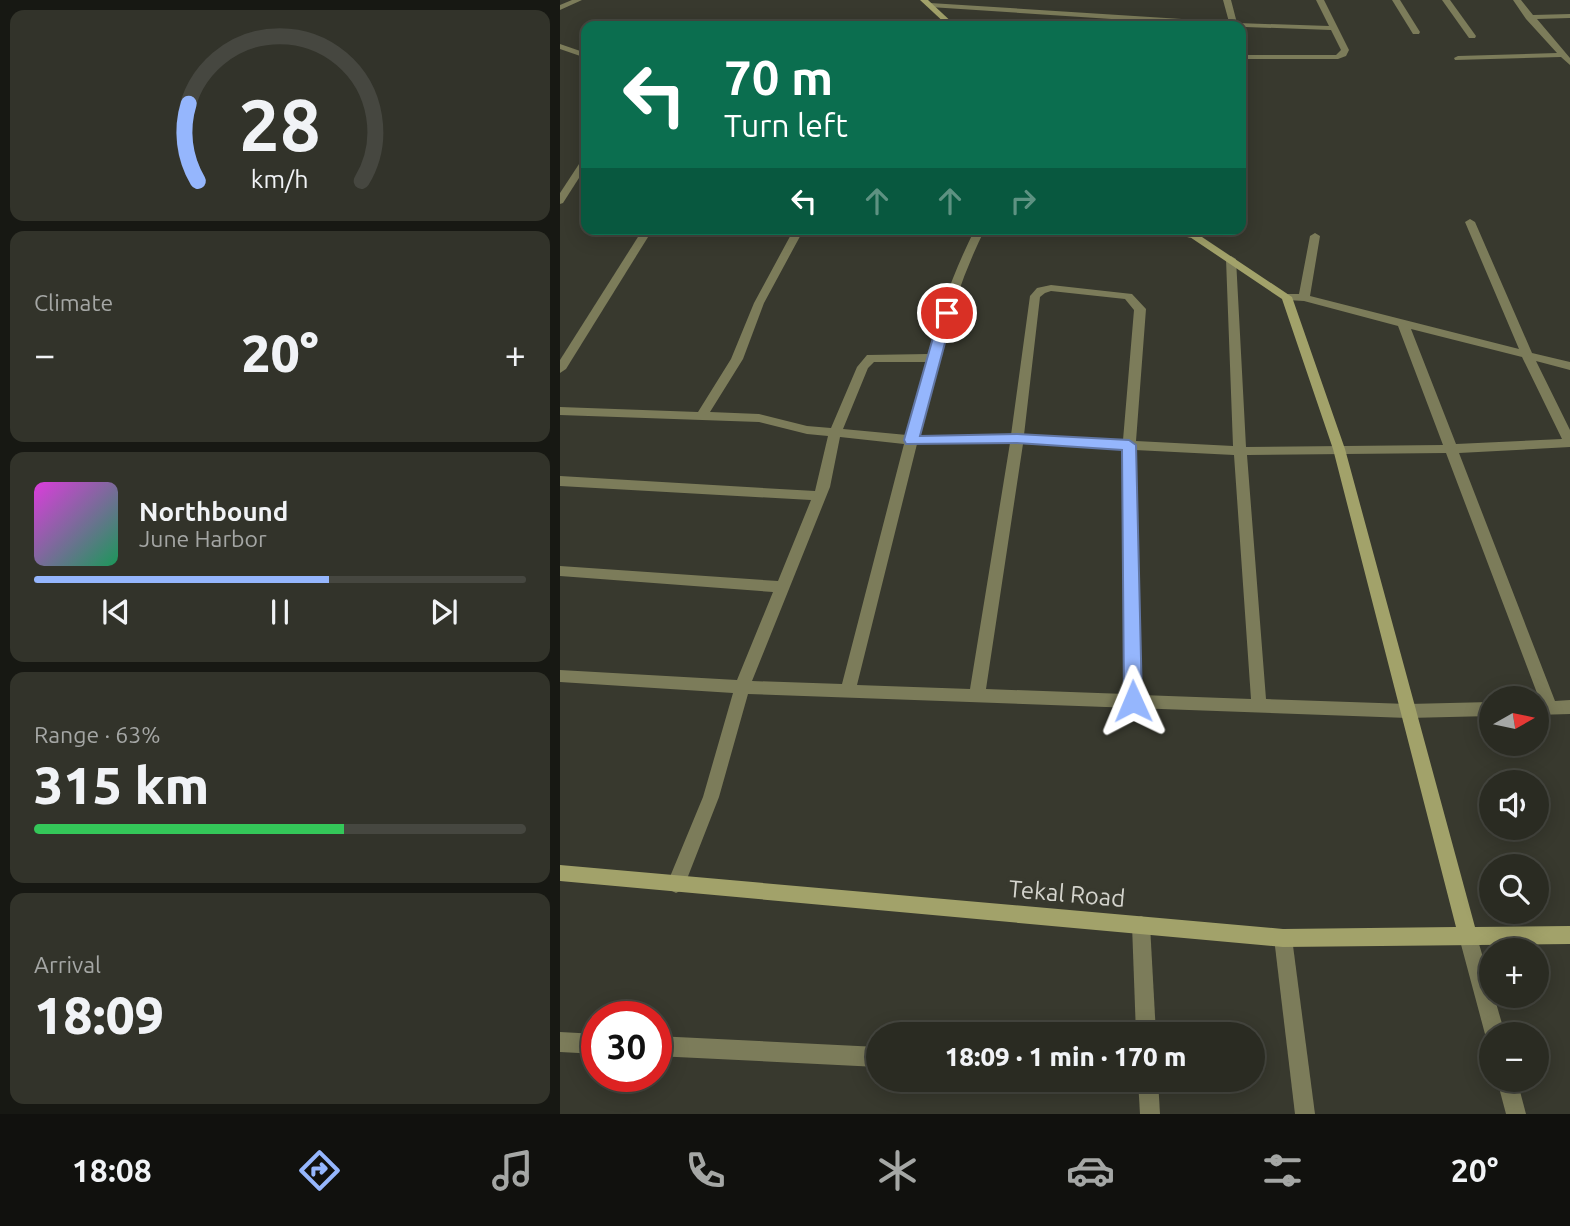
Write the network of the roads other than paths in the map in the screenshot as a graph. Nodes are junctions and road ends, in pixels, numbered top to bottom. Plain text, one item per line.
1 (578, 0) edge
2 (1227, 0) edge
3 (1320, 0) edge
4 (1396, 0) edge
5 (1446, 0) edge
6 (1517, 0) edge
7 (927, 2) edge
8 (560, 8) edge
9 (1570, 16) edge
10 (1529, 17) junction
11 (947, 21) edge
12 (1170, 21) edge
13 (1233, 21) edge
14 (1246, 26) edge
15 (1334, 28) junction
16 (1416, 32) dead end
17 (1472, 36) dead end
18 (560, 46) edge
19 (581, 54) edge
20 (1246, 54) edge
21 (1563, 55) junction
22 (1458, 58) dead end
23 (1570, 63) edge
24 (581, 169) edge
25 (560, 201) edge
26 (1470, 222) dead end
27 (644, 235) edge
28 (796, 235) edge
29 (977, 235) edge
30 (1191, 235) edge
31 (1315, 236) dead end
32 (1231, 259) junction
33 (1287, 297) junction
34 (1304, 298) junction
35 (1403, 323) junction
36 (1527, 355) junction
37 (933, 358) junction
38 (1570, 366) edge
39 (560, 369) edge
40 (560, 411) edge
41 (701, 416) junction
42 (835, 433) junction
43 (1017, 439) junction
44 (911, 440) junction
45 (1129, 445) junction
46 (1339, 449) junction
47 (1451, 449) junction
48 (1240, 451) junction
49 (560, 481) edge
50 (819, 496) junction
51 (560, 572) edge
52 (781, 587) junction
53 (560, 676) edge
54 (1535, 686) edge
55 (743, 687) junction
56 (848, 691) junction
57 (977, 696) junction
58 (1133, 701) junction
59 (1259, 706) junction
60 (1570, 707) edge
61 (1549, 708) edge
62 (1479, 709) edge
63 (1408, 711) junction
64 (560, 873) edge
65 (676, 884) junction
66 (1141, 925) junction
67 (1570, 935) edge
68 (1468, 937) junction
69 (1283, 938) junction
70 (1145, 1022) edge
71 (1491, 1022) edge
72 (560, 1042) edge
73 (581, 1043) edge
74 (672, 1047) edge
75 (866, 1056) edge
76 (1149, 1092) edge
77 (1510, 1092) edge
78 (1150, 1114) edge
79 (1305, 1114) edge
80 (1516, 1114) edge

1 - 8 street
2 - 13 street
3 - 15 street
4 - 16 street
5 - 17 street
6 - 10 street
7 - 11 street
7 - 12 street
9 - 10 street
10 - 21 street
14 - 15 street
15 - 20 street
18 - 19 street
21 - 22 street
21 - 23 street
24 - 25 street
26 - 36 street
27 - 39 street
28 - 41 street
29 - 37 street
30 - 32 street
31 - 34 street
32 - 33 street
32 - 48 street
33 - 34 street
33 - 46 street
34 - 35 street
35 - 36 street
35 - 47 street
36 - 38 street
36 - 47 street
37 - 42 street
37 - 44 street
40 - 41 street
41 - 42 street
42 - 44 street
42 - 50 street
43 - 44 street
43 - 45 street
43 - 45 street
43 - 57 street
44 - 56 street
45 - 48 street
45 - 58 street
46 - 47 street
46 - 48 street
46 - 63 street
47 - 54 street
48 - 59 street
49 - 50 street
50 - 52 street
51 - 52 street
52 - 55 street
53 - 55 street
55 - 56 street
55 - 65 street
56 - 57 street
57 - 58 street
58 - 59 street
59 - 63 street
60 - 61 street
62 - 63 street
63 - 68 street
64 - 65 street, Tekal Road
65 - 66 street, Tekal Road
66 - 69 street, Tekal Road
66 - 70 street
67 - 68 street, Tekal Road
68 - 69 street, Tekal Road
68 - 71 street
69 - 79 street
72 - 73 street
74 - 75 street
76 - 78 street
77 - 80 street

